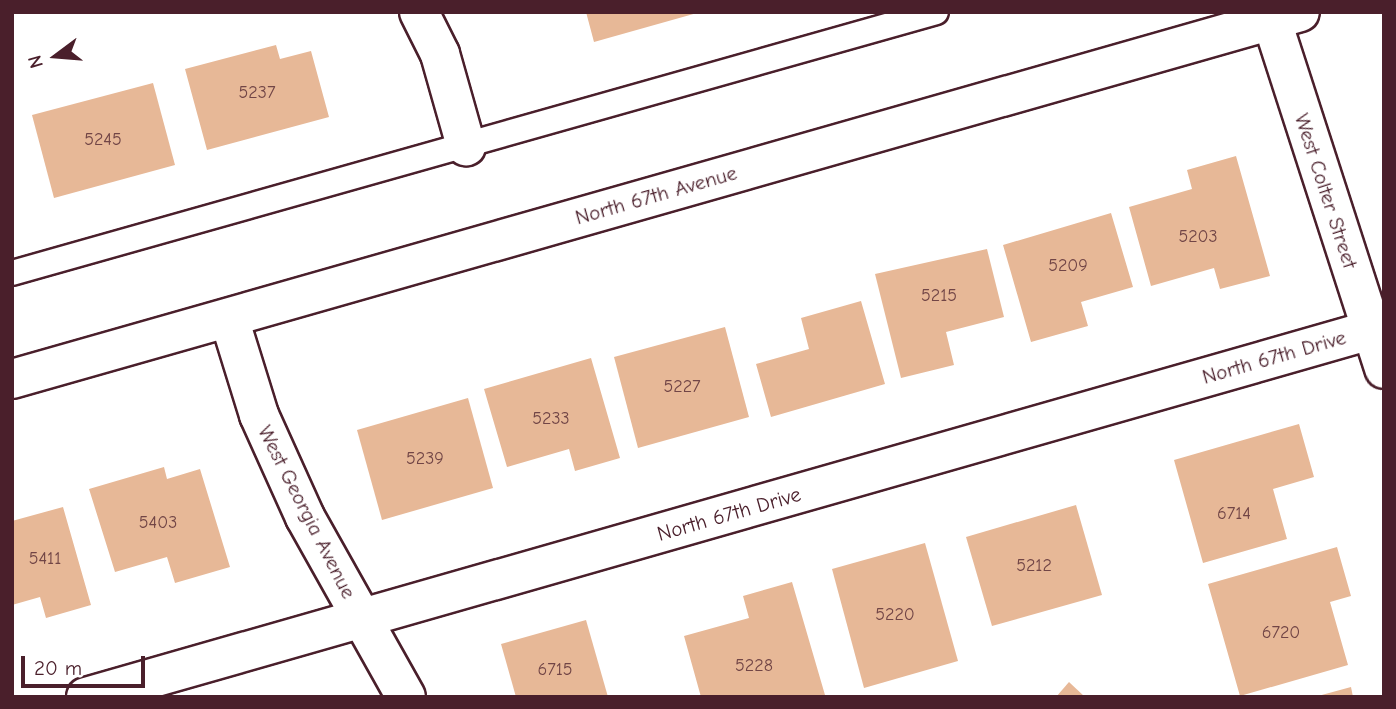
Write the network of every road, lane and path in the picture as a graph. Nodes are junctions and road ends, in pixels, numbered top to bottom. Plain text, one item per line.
1 (419, 12) edge
2 (936, 12) edge
3 (1280, 15) edge
4 (466, 146) junction
5 (12, 273) edge
6 (229, 318) junction
7 (1371, 330) junction
8 (1384, 369) edge
9 (12, 379) edge
10 (362, 620) junction
11 (86, 697) edge
12 (407, 697) edge

1 - 4 street
2 - 4 lane
3 - 6 street, North 67th Avenue
3 - 7 street, West Colter Street
4 - 5 lane
6 - 9 street, North 67th Avenue
6 - 10 street, West Georgia Avenue
7 - 8 street, West Colter Street
7 - 10 street, North 67th Drive
10 - 11 street, North 67th Drive
10 - 12 street, West Georgia Avenue

